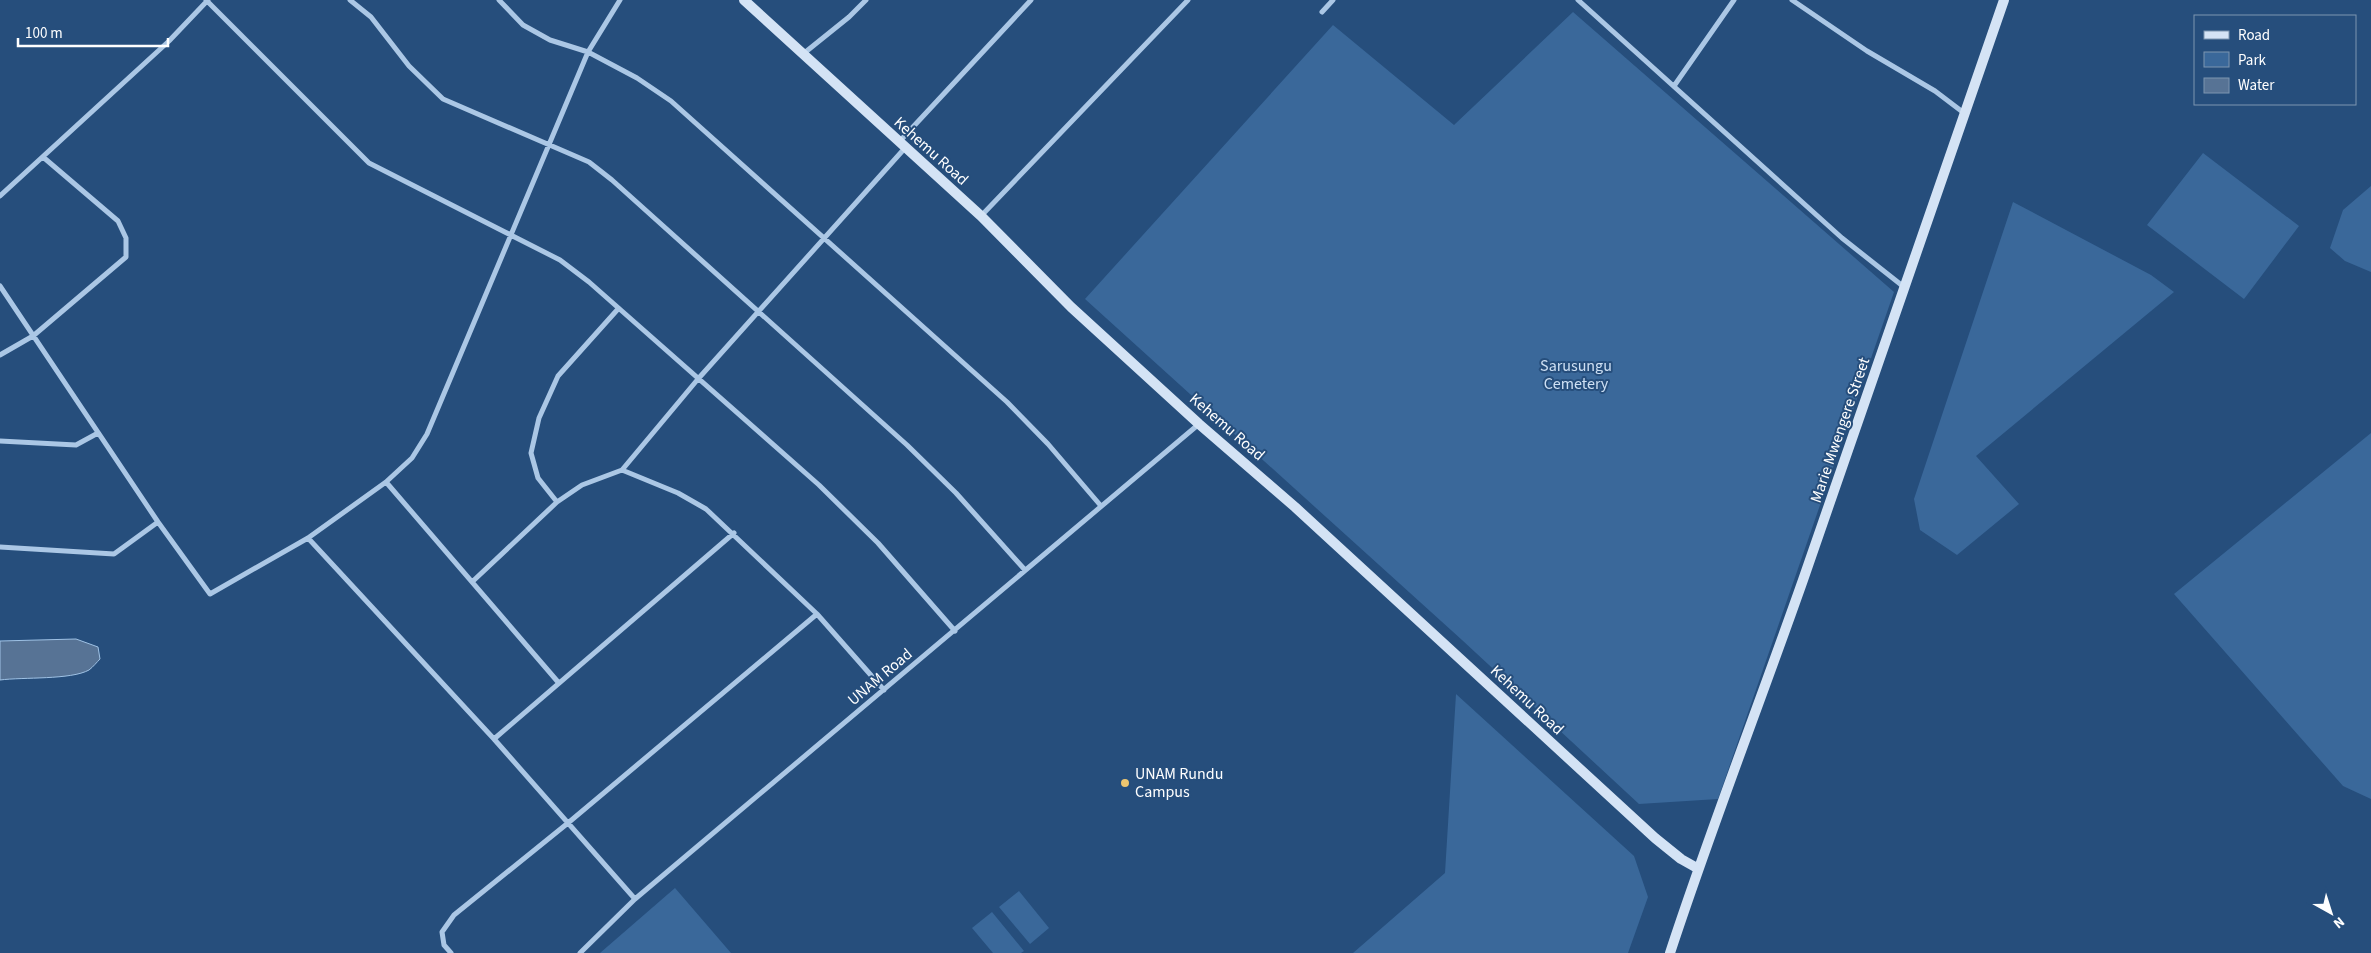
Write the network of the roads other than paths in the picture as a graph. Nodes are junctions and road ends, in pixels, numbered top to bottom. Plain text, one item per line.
1 (350, 0) edge
2 (500, 0) edge
3 (620, 0) edge
4 (744, 0) edge
5 (866, 0) edge
6 (1031, 0) edge
7 (1188, 0) edge
8 (1333, 0) edge
9 (1578, 0) edge
10 (1734, 0) edge
11 (1792, 0) edge
12 (2004, 0) edge
13 (207, 1) edge
14 (1322, 12) dead end
15 (588, 52) junction
16 (803, 54) junction
17 (1674, 86) junction
18 (1964, 113) junction
19 (902, 145) junction
20 (548, 146) junction
21 (43, 157) junction
22 (0, 196) edge
23 (981, 216) junction
24 (512, 236) junction
25 (824, 238) junction
26 (0, 286) edge
27 (1905, 287) junction
28 (618, 309) junction
29 (759, 312) junction
30 (33, 336) junction
31 (0, 355) edge
32 (698, 378) junction
33 (1198, 424) junction
34 (98, 433) junction
35 (0, 441) edge
36 (622, 470) junction
37 (386, 482) junction
38 (557, 502) junction
39 (1101, 506) junction
40 (158, 522) junction
41 (734, 533) junction
42 (308, 538) junction
43 (0, 547) edge
44 (1025, 570) junction
45 (472, 582) junction
46 (817, 614) junction
47 (955, 631) junction
48 (558, 682) junction
49 (884, 690) junction
50 (494, 739) junction
51 (568, 823) junction
52 (1697, 868) junction
53 (635, 899) junction
54 (452, 953) edge
55 (580, 953) edge
56 (1670, 953) edge

1 - 20 street
2 - 15 street
3 - 15 street
4 - 16 street, Kehemu Road
5 - 16 street
6 - 19 street
7 - 23 street
8 - 14 street
9 - 17 street
10 - 17 street
11 - 18 street
12 - 18 street, Marie Mwengere Street
13 - 21 street
13 - 24 street
15 - 20 street
15 - 25 street
16 - 19 street, Kehemu Road
17 - 27 street
18 - 27 street, Marie Mwengere Street
19 - 23 street, Kehemu Road
19 - 25 street
20 - 24 street
20 - 29 street
21 - 22 street
21 - 30 street
23 - 33 street, Kehemu Road
24 - 28 street
24 - 37 street
25 - 29 street
25 - 39 street
26 - 30 street
27 - 52 street, Marie Mwengere Street
28 - 32 street
28 - 38 street
29 - 32 street
29 - 44 street
30 - 31 street
30 - 34 street
32 - 36 street
32 - 47 street
33 - 39 street, UNAM Road
33 - 52 street, Kehemu Road
34 - 35 street
34 - 40 street
36 - 38 street
36 - 41 street
37 - 42 street
37 - 45 street
38 - 45 street
39 - 44 street, UNAM Road
40 - 42 street
40 - 43 street
41 - 46 street
41 - 48 street
42 - 50 street
44 - 47 street, UNAM Road
45 - 48 street
46 - 49 street
46 - 51 street
47 - 49 street, UNAM Road
48 - 50 street
49 - 53 street, UNAM Road
50 - 51 street
51 - 53 street
51 - 54 street
52 - 56 street, Marie Mwengere Street
53 - 55 street, UNAM Road

